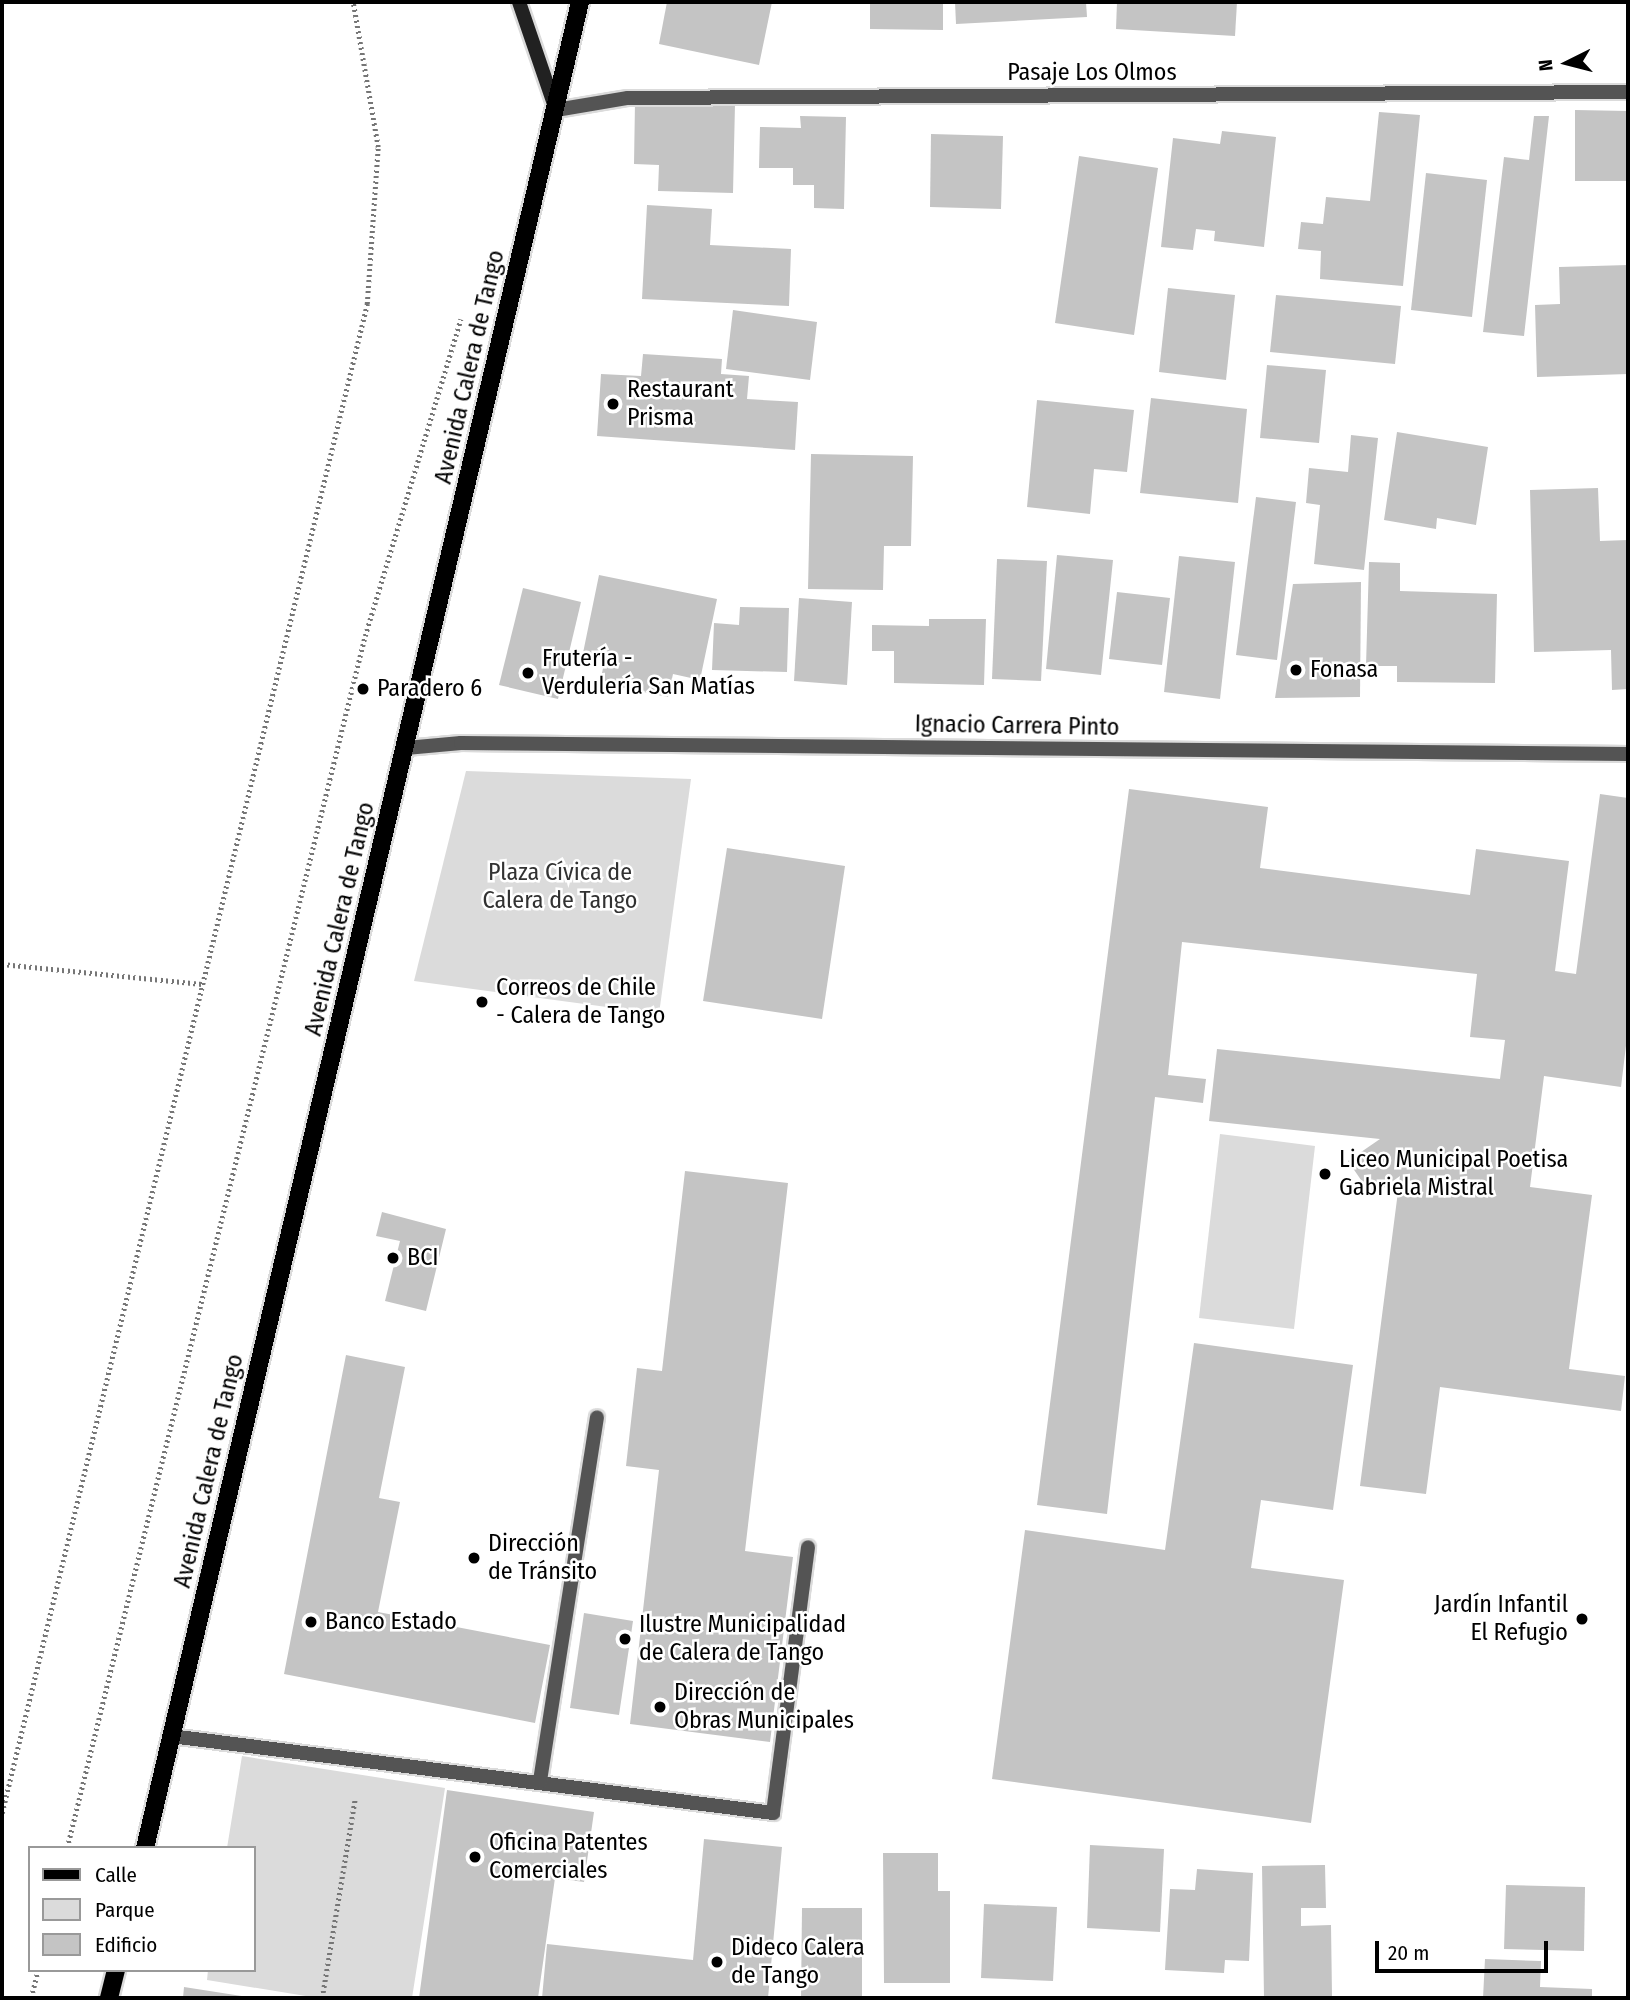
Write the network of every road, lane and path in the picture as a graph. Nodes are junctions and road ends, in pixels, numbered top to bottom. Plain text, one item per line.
1 (353, 2) edge
2 (519, 2) edge
3 (580, 2) edge
4 (1628, 92) edge
5 (556, 110) junction
6 (464, 308) dead end
7 (406, 748) junction
8 (1628, 754) edge
9 (2, 964) edge
10 (202, 984) junction
11 (597, 1417) dead end
12 (808, 1547) dead end
13 (171, 1736) junction
14 (361, 1760) junction
15 (540, 1781) junction
16 (2, 1812) edge
17 (67, 1846) edge
18 (145, 1846) edge
19 (38, 1972) edge
20 (116, 1972) edge
21 (31, 1998) edge
22 (109, 1998) edge
23 (322, 1998) edge

1 - 10 path
2 - 5 main road
3 - 5 main road, Avenida Calera de Tango
4 - 5 street, Pasaje Los Olmos
5 - 7 main road, Avenida Calera de Tango
6 - 17 path
7 - 8 street, Ignacio Carrera Pinto
7 - 13 main road, Avenida Calera de Tango
9 - 10 path
10 - 16 path
11 - 15 street
12 - 15 street
13 - 14 street
13 - 18 main road, Avenida Calera de Tango
14 - 15 street
14 - 23 path
19 - 21 path
20 - 22 main road

